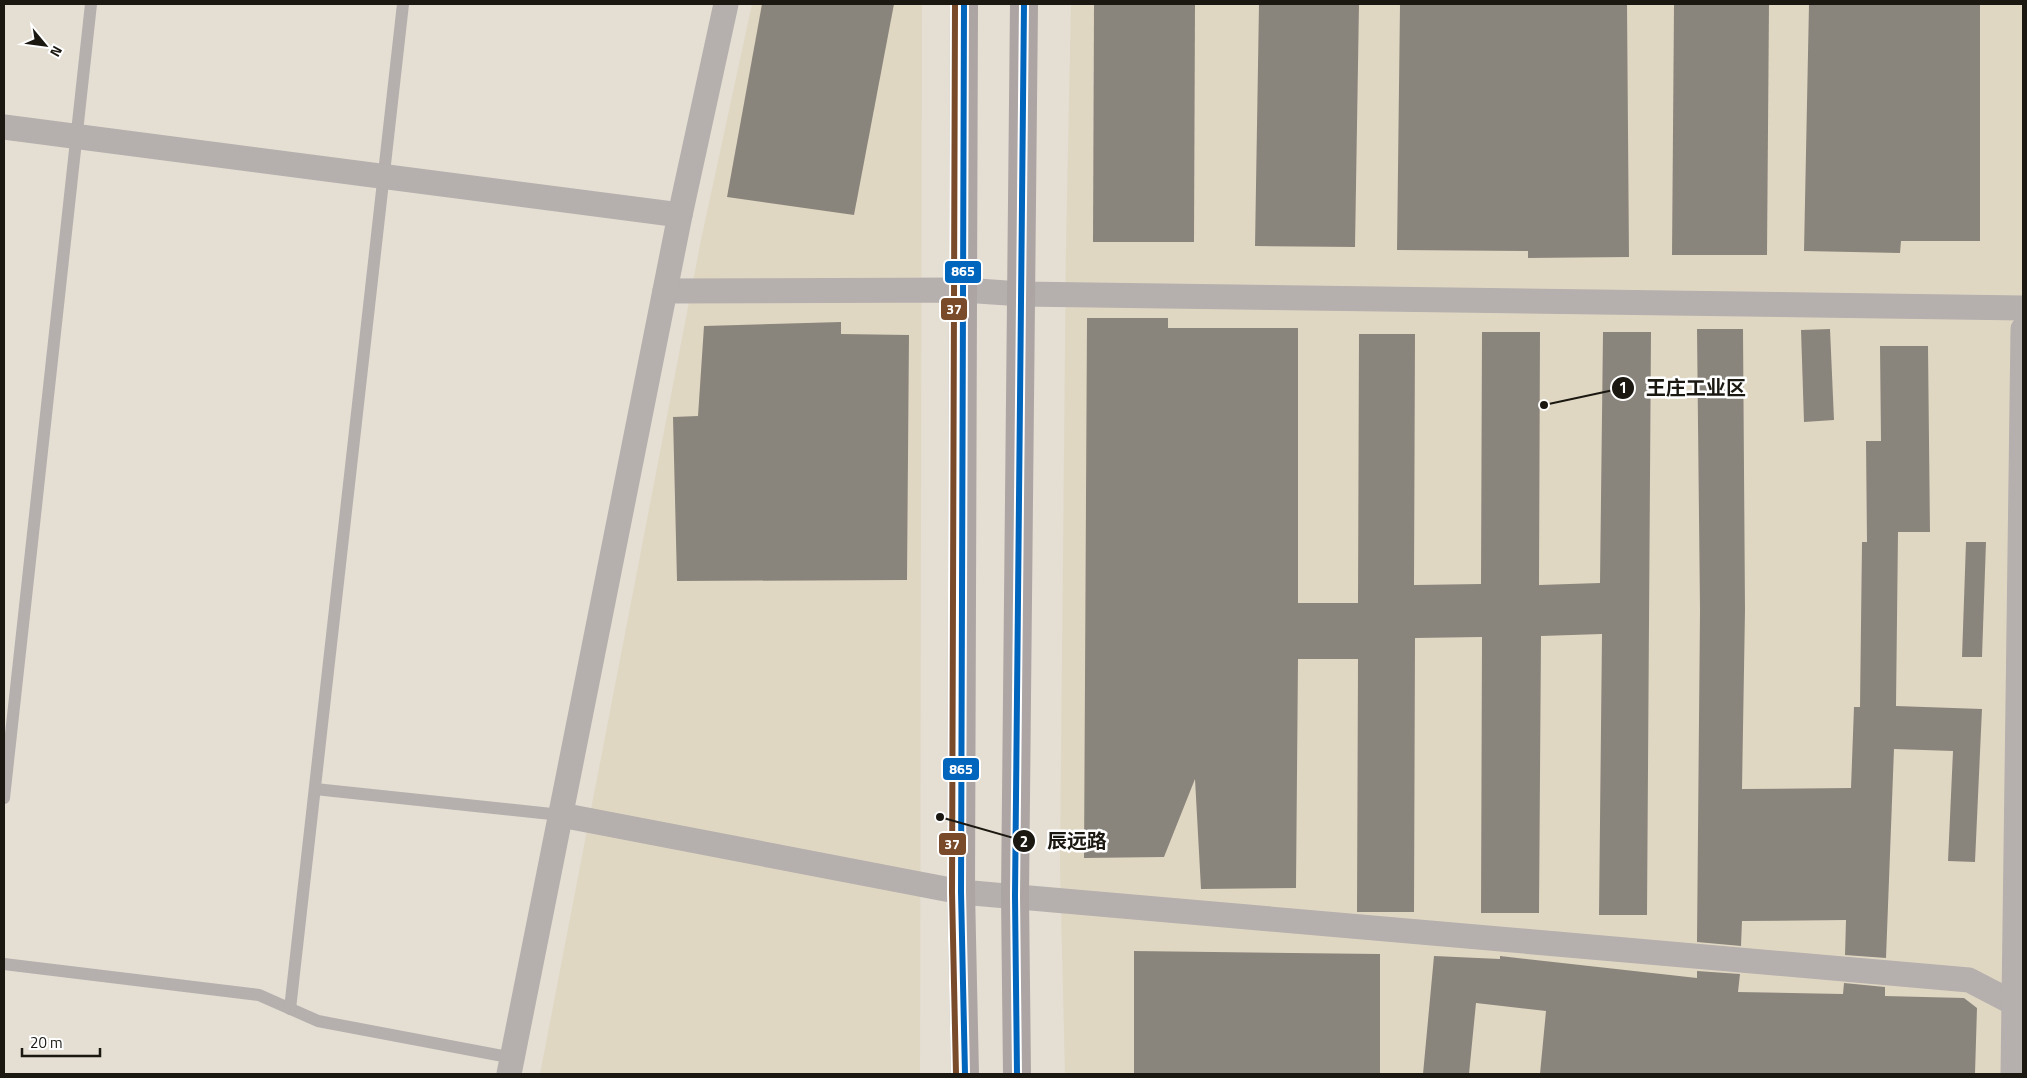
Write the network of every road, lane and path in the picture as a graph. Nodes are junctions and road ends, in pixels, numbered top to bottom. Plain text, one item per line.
1 (91, 4) edge
2 (403, 4) edge
3 (726, 4) edge
4 (964, 4) edge
5 (1024, 4) edge
6 (4, 127) edge
7 (76, 136) junction
8 (383, 177) junction
9 (680, 215) junction
10 (963, 290) junction
11 (666, 291) junction
12 (1021, 294) junction
13 (2023, 308) edge
14 (2023, 329) edge
15 (315, 789) junction
16 (4, 798) edge
17 (561, 815) junction
18 (961, 892) junction
19 (1015, 896) junction
20 (4, 964) edge
21 (2018, 1005) edge
22 (290, 1009) junction
23 (511, 1066) edge
24 (965, 1074) edge
25 (1017, 1074) edge
26 (2013, 1074) edge

1 - 7 lane
2 - 8 lane
3 - 9 street
4 - 10 main road
5 - 12 main road
6 - 7 street
7 - 8 street
7 - 16 lane
8 - 9 street
8 - 15 lane
9 - 11 street
10 - 11 street
10 - 12 street
10 - 18 main road
11 - 17 street
12 - 13 street
12 - 19 main road
14 - 21 street
15 - 17 lane
15 - 22 lane
17 - 18 street
17 - 23 street
18 - 19 street
18 - 24 main road
19 - 21 street
19 - 25 main road
20 - 22 lane
21 - 26 street
22 - 23 lane

